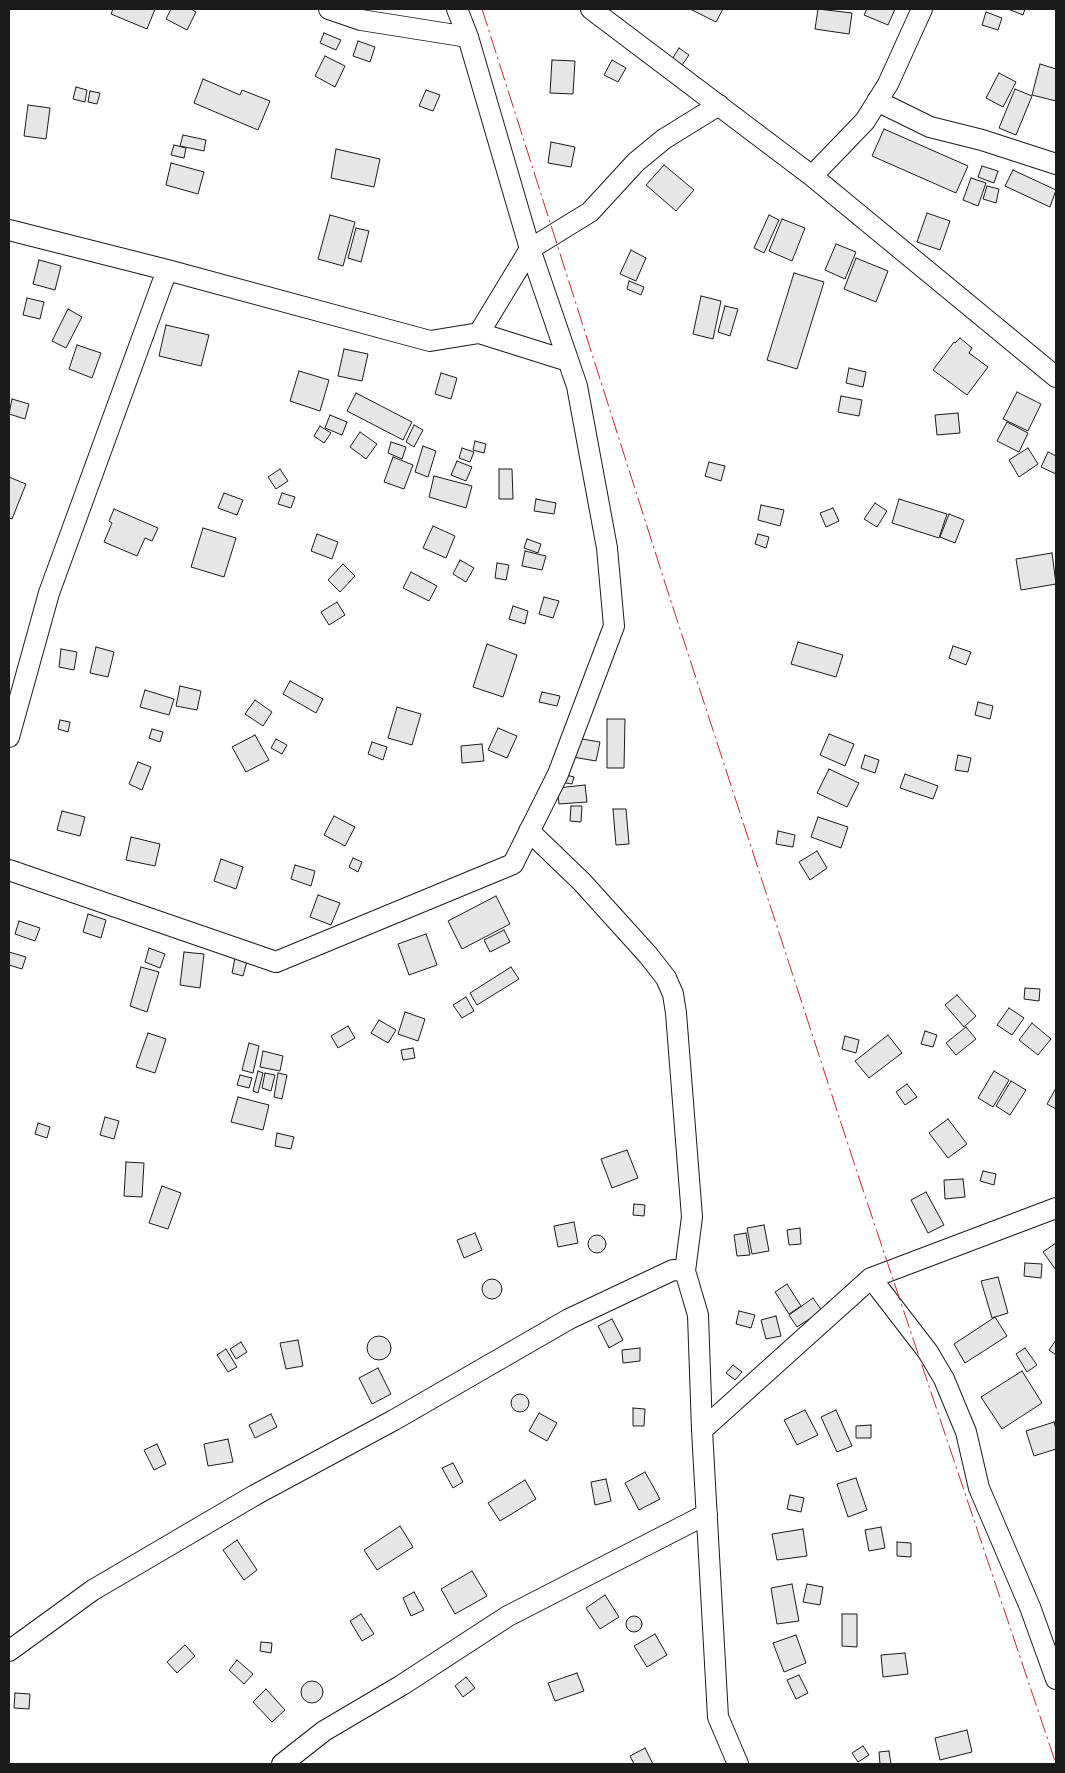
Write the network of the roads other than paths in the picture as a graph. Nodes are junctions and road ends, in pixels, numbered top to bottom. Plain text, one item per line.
1 (328, 9) edge
2 (457, 9) edge
3 (591, 9) edge
4 (922, 9) edge
5 (468, 37) junction
6 (877, 101) junction
7 (719, 105) junction
8 (1056, 164) edge
9 (812, 176) junction
10 (9, 230) edge
11 (530, 250) junction
12 (167, 270) junction
13 (479, 332) junction
14 (568, 361) junction
15 (1056, 376) edge
16 (9, 737) edge
17 (529, 831) junction
18 (9, 870) edge
19 (1056, 1208) edge
20 (685, 1270) junction
21 (871, 1278) junction
22 (702, 1430) junction
23 (707, 1514) junction
24 (9, 1650) edge
25 (1056, 1679) edge
26 (282, 1764) edge
27 (738, 1764) edge

1 - 5 street
2 - 5 street
3 - 7 street
4 - 6 street
5 - 11 street
6 - 8 street
6 - 9 street
7 - 9 street
7 - 11 street
9 - 15 street
10 - 12 street
11 - 13 street
11 - 14 street
12 - 13 street
12 - 16 street
13 - 14 street
14 - 17 street
17 - 18 street
17 - 20 street
19 - 21 street
20 - 22 street
20 - 24 street
21 - 22 street
21 - 25 street
22 - 23 street
23 - 26 street
23 - 27 street

